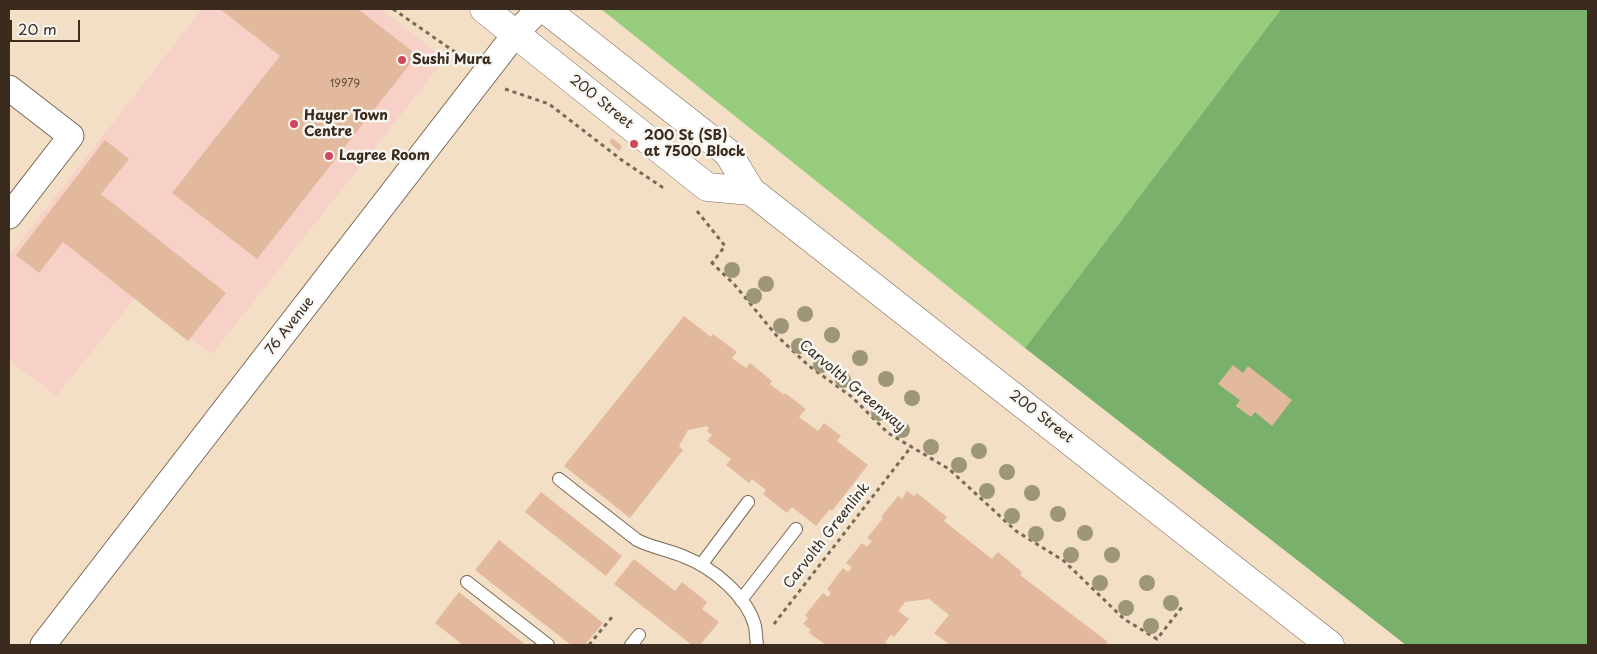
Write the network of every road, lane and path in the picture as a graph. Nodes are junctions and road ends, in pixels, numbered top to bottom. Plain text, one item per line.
1 (393, 9) edge
2 (484, 9) edge
3 (539, 9) edge
4 (545, 9) edge
5 (516, 33) junction
6 (465, 59) dead end
7 (9, 88) edge
8 (505, 89) dead end
9 (668, 190) dead end
10 (751, 191) junction
11 (695, 210) dead end
12 (9, 216) edge
13 (911, 447) junction
14 (559, 479) dead end
15 (748, 502) dead end
16 (796, 529) dead end
17 (701, 564) junction
18 (467, 582) dead end
19 (740, 600) junction
20 (1182, 607) dead end
21 (612, 617) dead end
22 (773, 629) dead end
23 (43, 645) edge
24 (548, 645) edge
25 (588, 645) edge
26 (757, 645) edge
27 (1330, 645) edge

1 - 6 path
2 - 5 main road, 200 Street
3 - 5 street, 76 Avenue
4 - 10 main road, 200 Street
5 - 10 main road, 200 Street
5 - 23 street, 76 Avenue
7 - 12 street
8 - 9 path
10 - 27 main road, 200 Street
11 - 13 path, Carvolth Greenway
13 - 20 path, Carvolth Greenway
13 - 22 path, Carvolth Greenlink
14 - 17 lane
15 - 17 lane
16 - 19 lane
17 - 19 lane
18 - 24 lane
19 - 26 lane
21 - 25 path

